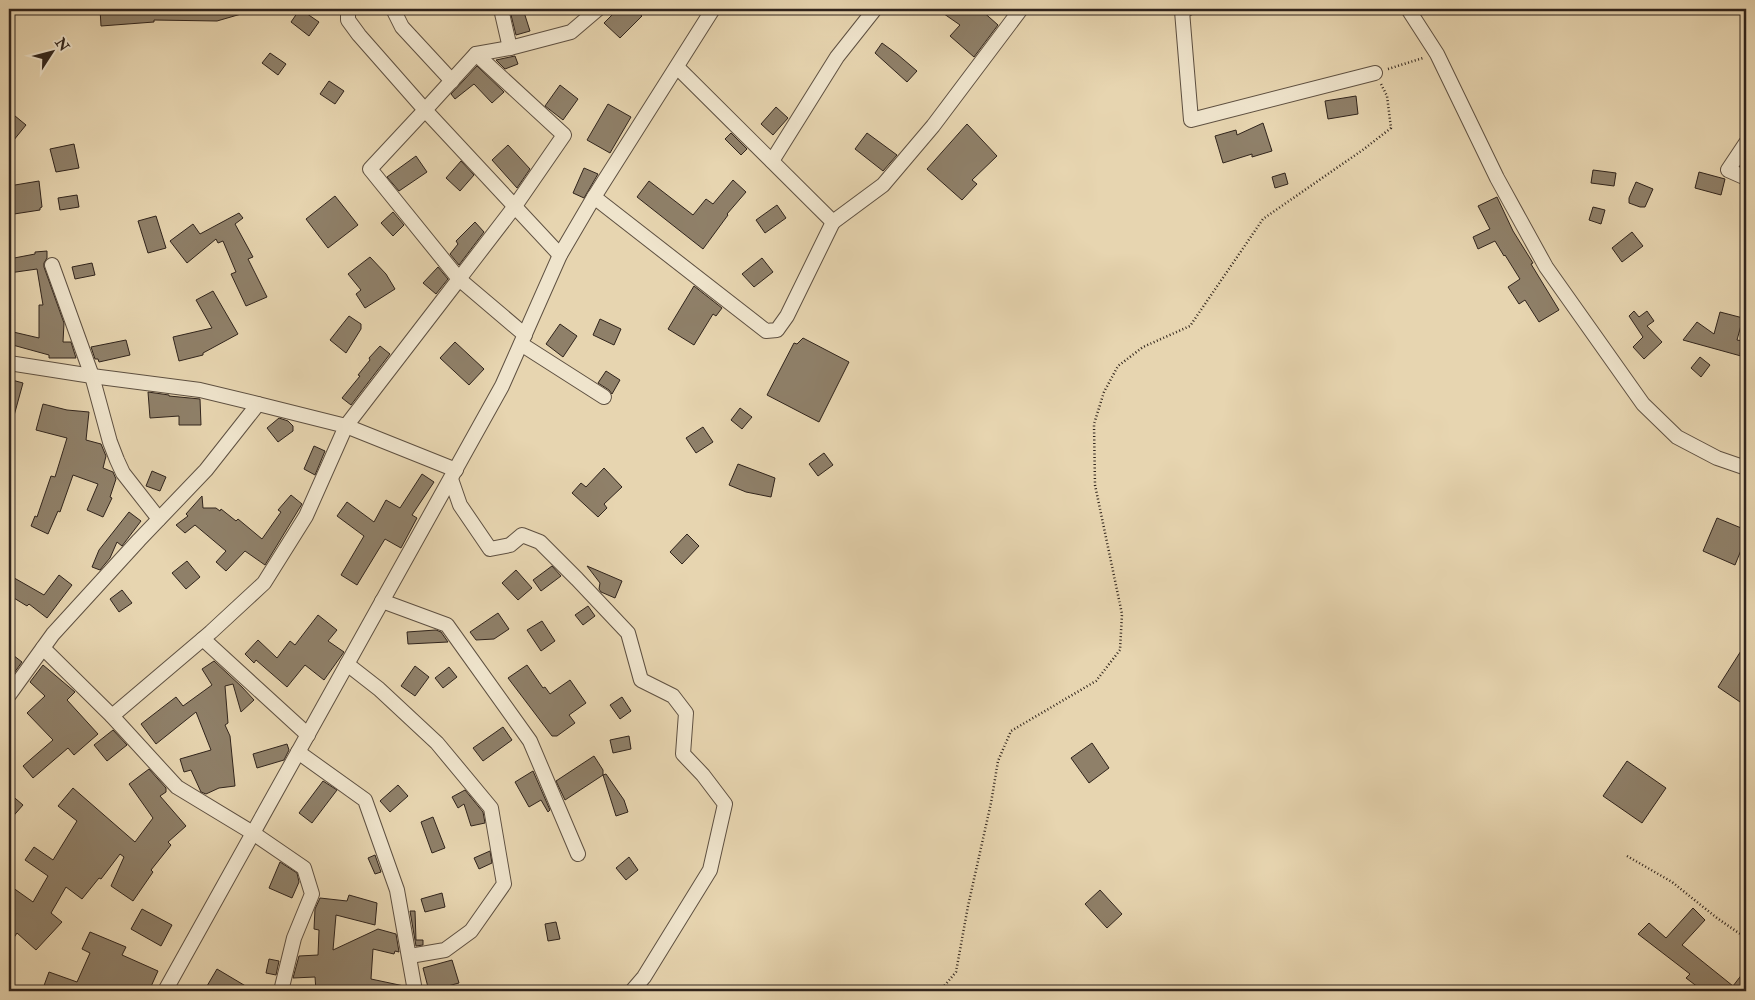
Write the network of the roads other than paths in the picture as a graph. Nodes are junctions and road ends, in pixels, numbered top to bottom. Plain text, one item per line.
1 (348, 9) edge
2 (392, 9) edge
3 (501, 9) edge
4 (598, 9) edge
5 (713, 9) edge
6 (875, 9) edge
7 (1021, 9) edge
8 (1187, 9) edge
9 (1408, 9) edge
10 (510, 48) junction
11 (476, 54) junction
12 (677, 67) junction
13 (1375, 73) road end
14 (452, 81) junction
15 (425, 110) junction
16 (1746, 143) edge
17 (772, 161) junction
18 (1746, 178) edge
19 (594, 197) junction
20 (515, 206) junction
21 (834, 222) junction
22 (560, 255) junction
23 (52, 265) dead end
24 (459, 279) junction
25 (523, 340) junction
26 (9, 363) edge
27 (92, 376) junction
28 (604, 397) dead end
29 (258, 404) junction
30 (346, 426) junction
31 (1746, 468) edge
32 (453, 475) junction
33 (159, 520) junction
34 (382, 600) junction
35 (203, 639) junction
36 (43, 648) junction
37 (347, 664) junction
38 (9, 695) edge
39 (112, 716) junction
40 (308, 736) junction
41 (298, 752) junction
42 (253, 833) junction
43 (578, 854) dead end
44 (410, 956) junction
45 (165, 991) edge
46 (281, 991) edge
47 (415, 991) edge
48 (632, 991) edge

1 - 15 street
2 - 14 street
3 - 10 street
4 - 10 street
5 - 12 street
6 - 17 street
7 - 21 street
8 - 13 street
9 - 31 street
10 - 11 street
11 - 14 street
11 - 20 street
12 - 17 street
12 - 19 street
14 - 15 street
15 - 20 street
15 - 24 street
16 - 18 street
17 - 21 street
19 - 21 street
19 - 22 street
20 - 22 street
20 - 24 street
22 - 25 street
23 - 27 street
24 - 25 street
24 - 30 street
25 - 28 street
25 - 32 street
26 - 27 street
27 - 29 street
27 - 33 street
29 - 30 street
29 - 33 street
30 - 32 street
30 - 35 street
32 - 34 street
32 - 48 street
33 - 36 street
34 - 37 street
34 - 43 street
35 - 39 street
35 - 40 street
36 - 38 street
36 - 39 street
37 - 40 street
37 - 44 street
39 - 42 street
40 - 41 street
41 - 42 street
41 - 44 street
42 - 45 street
42 - 46 street
44 - 47 street

